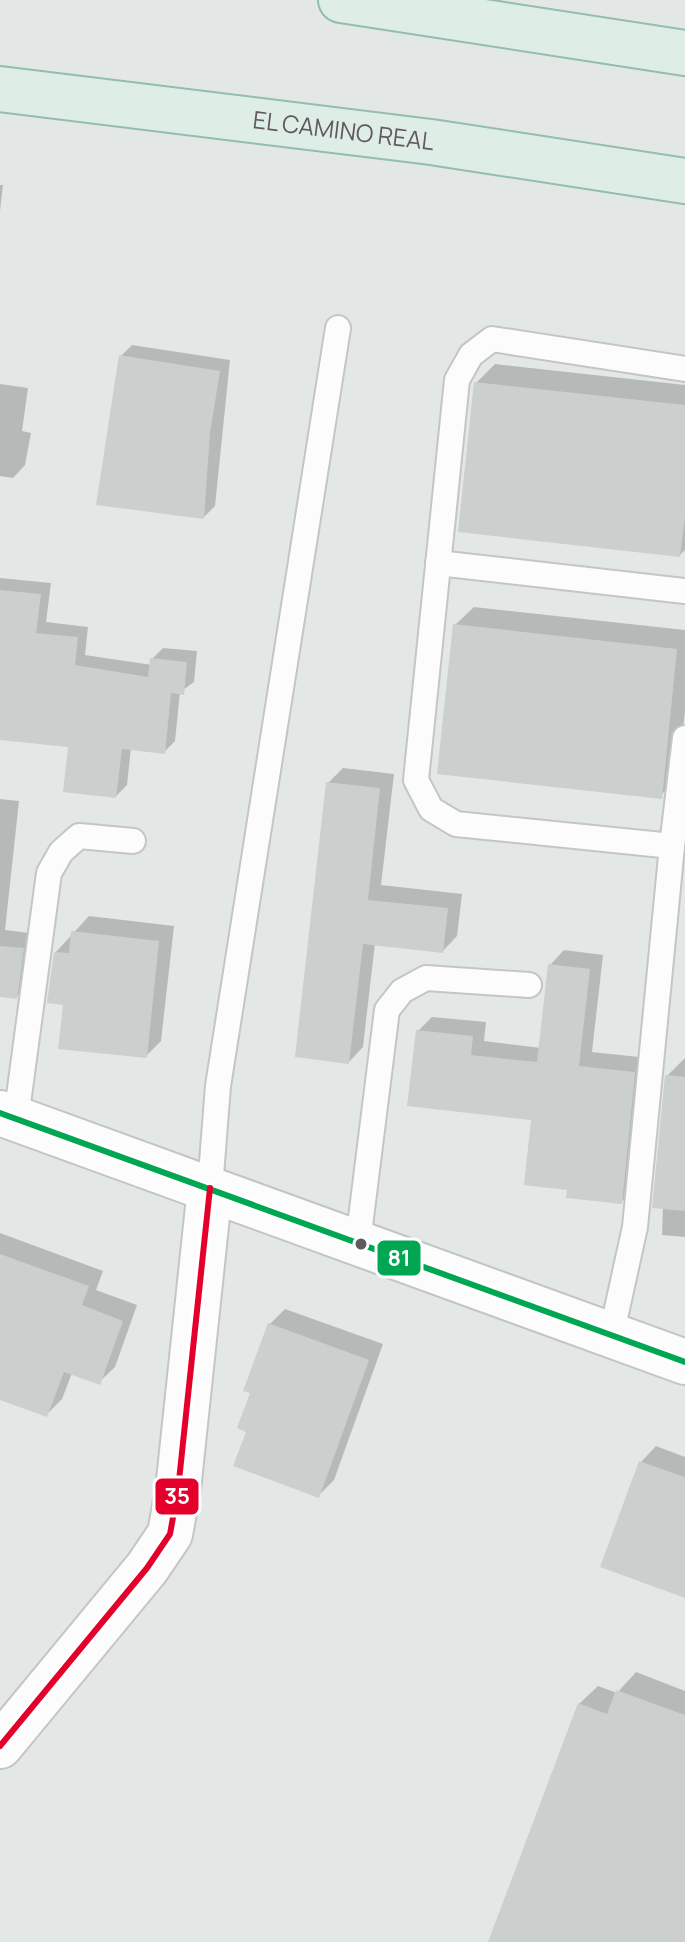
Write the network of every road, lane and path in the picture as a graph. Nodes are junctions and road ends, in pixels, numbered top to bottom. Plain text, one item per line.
1 (341, 0) edge
2 (403, 5) edge
3 (685, 53) edge
4 (0, 89) edge
5 (685, 181) edge
6 (338, 328) dead end
7 (685, 369) edge
8 (438, 563) junction
9 (685, 591) edge
10 (685, 738) edge
11 (133, 841) dead end
12 (672, 846) junction
13 (529, 985) dead end
14 (8, 1115) edge
15 (210, 1188) junction
16 (358, 1242) junction
17 (611, 1336) junction
18 (685, 1362) edge
19 (0, 1746) edge

1 - 2 highway
2 - 3 highway
4 - 5 highway, EL CAMINO REAL
6 - 15 lane
7 - 8 lane
8 - 9 lane
8 - 12 lane
10 - 12 lane
11 - 14 lane
12 - 17 lane
13 - 16 lane
14 - 15 main road
15 - 16 main road
15 - 19 main road
16 - 17 main road
17 - 18 main road

